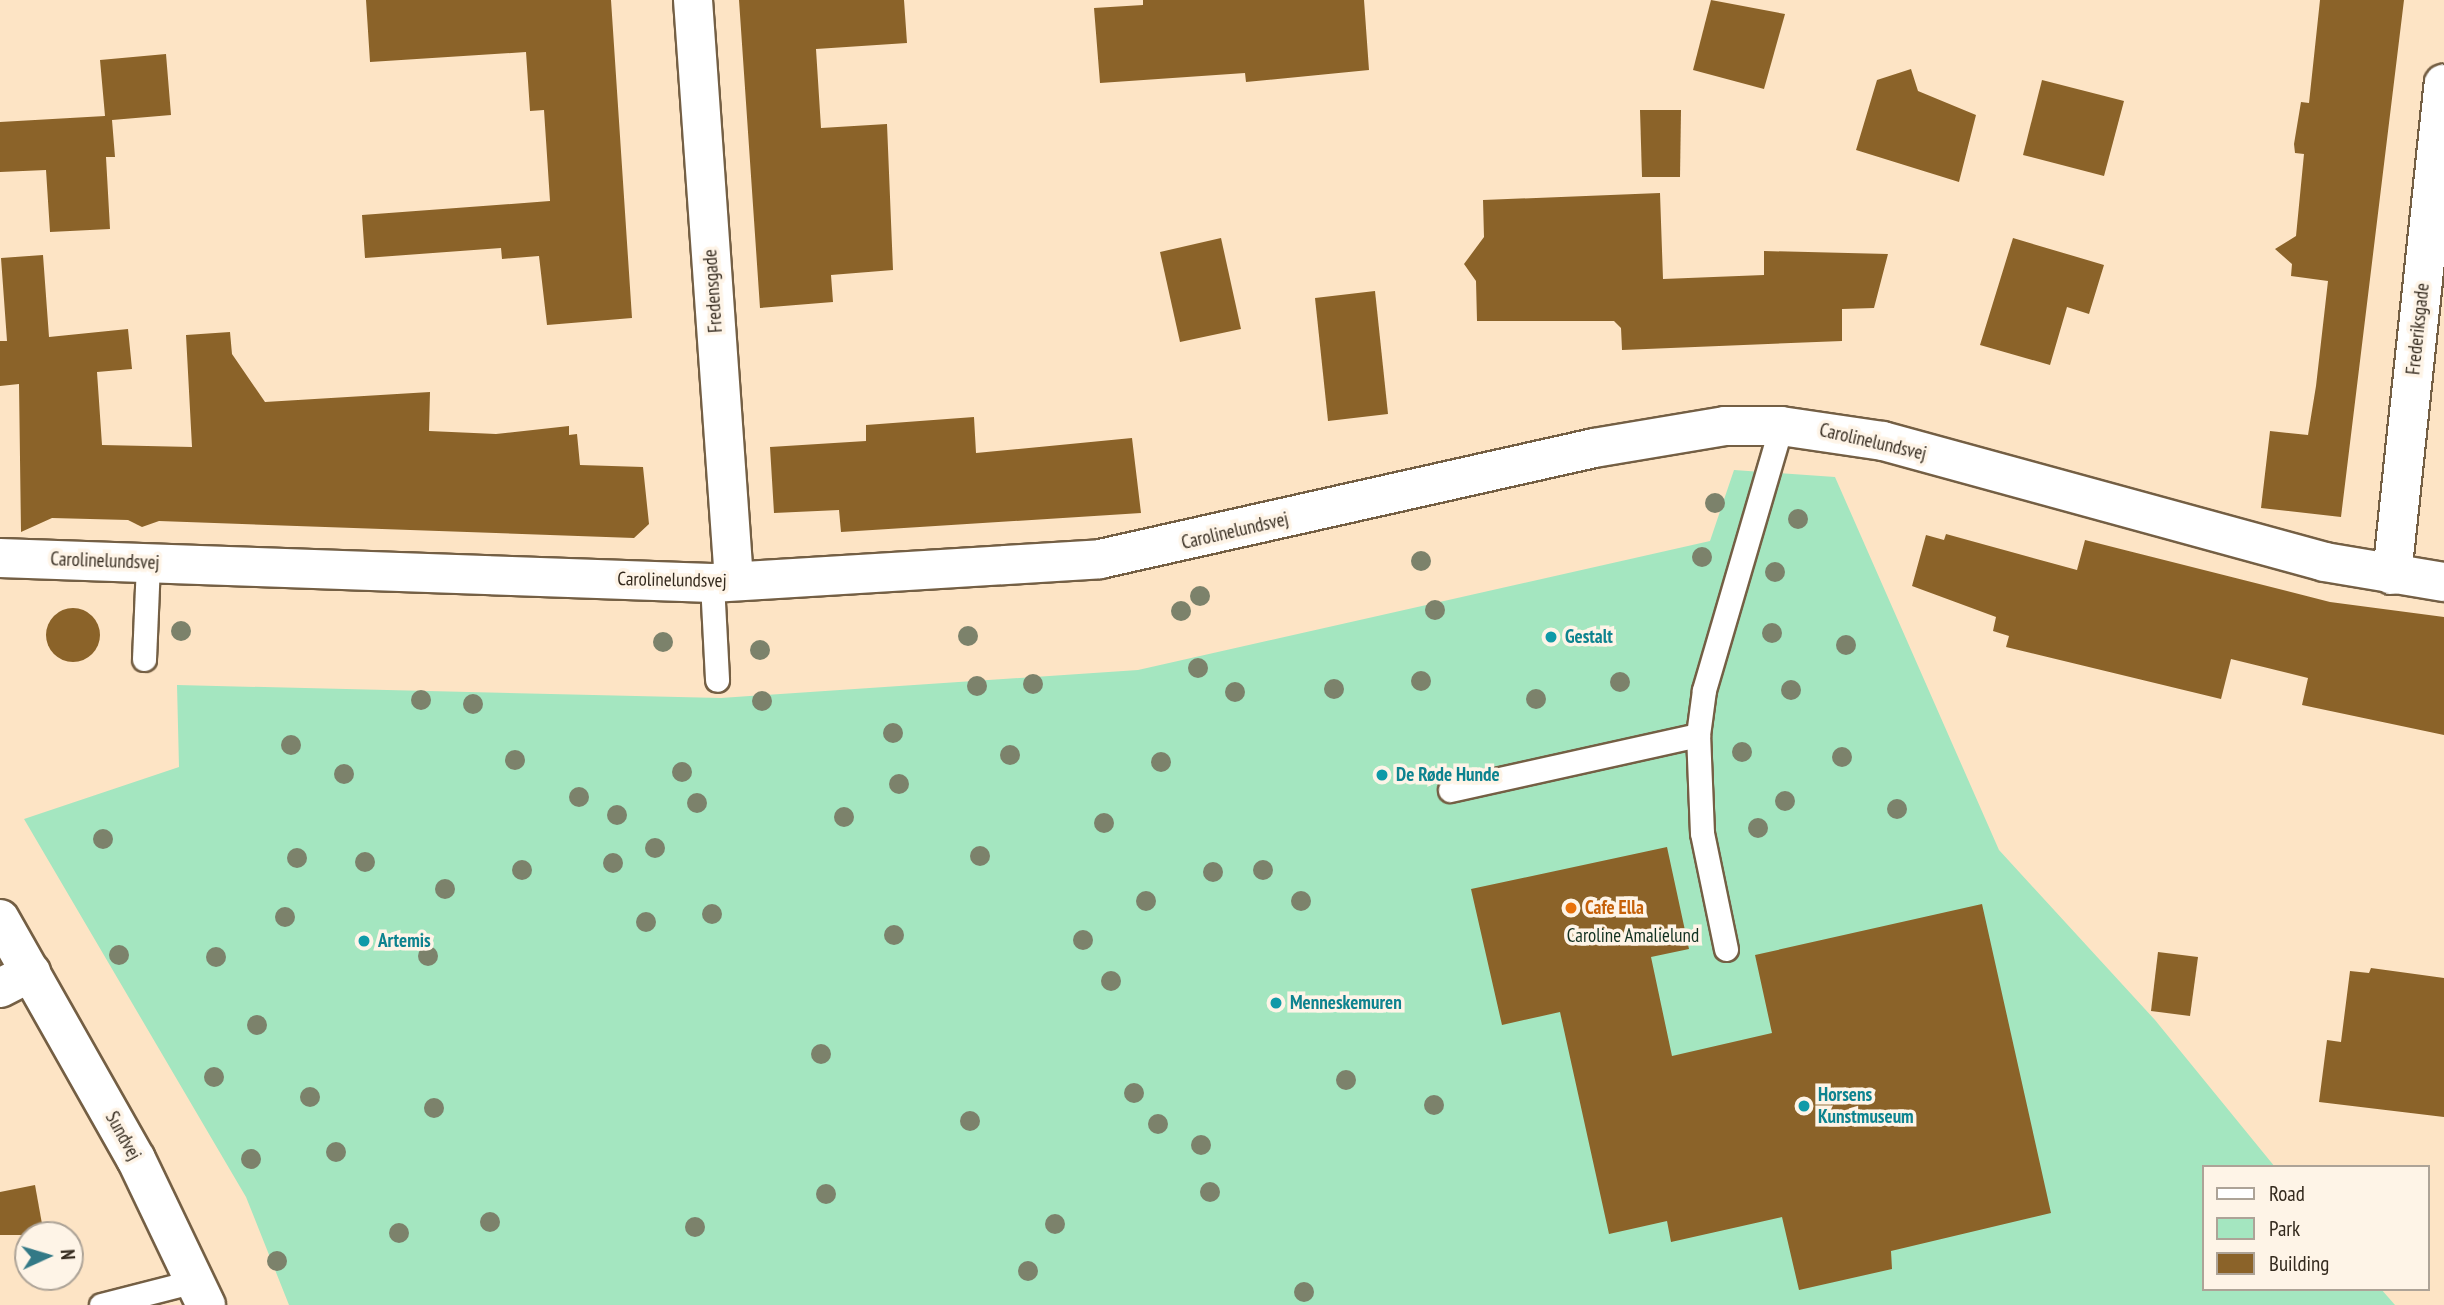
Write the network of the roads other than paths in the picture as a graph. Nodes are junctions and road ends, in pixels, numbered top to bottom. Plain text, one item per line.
1 (692, 0) edge
2 (2444, 83) edge
3 (1781, 426) junction
4 (0, 558) edge
5 (148, 563) junction
6 (2392, 575) junction
7 (723, 582) junction
8 (2444, 582) edge
9 (144, 659) dead end
10 (717, 680) dead end
11 (1698, 735) junction
12 (1450, 790) dead end
13 (0, 919) edge
14 (1726, 949) dead end
15 (15, 980) edge
16 (201, 1293) edge
17 (101, 1305) edge

1 - 7 street, Fredensgade
2 - 6 street, Frederiksgade
3 - 6 street, Carolinelundsvej
3 - 7 street, Carolinelundsvej
3 - 11 lane
4 - 5 street, Carolinelundsvej
5 - 7 street, Carolinelundsvej
5 - 9 lane
6 - 8 street, Carolinelundsvej
7 - 10 lane
11 - 12 lane
11 - 14 lane
13 - 15 street, Sundvej
15 - 16 street, Sundvej
16 - 17 lane

